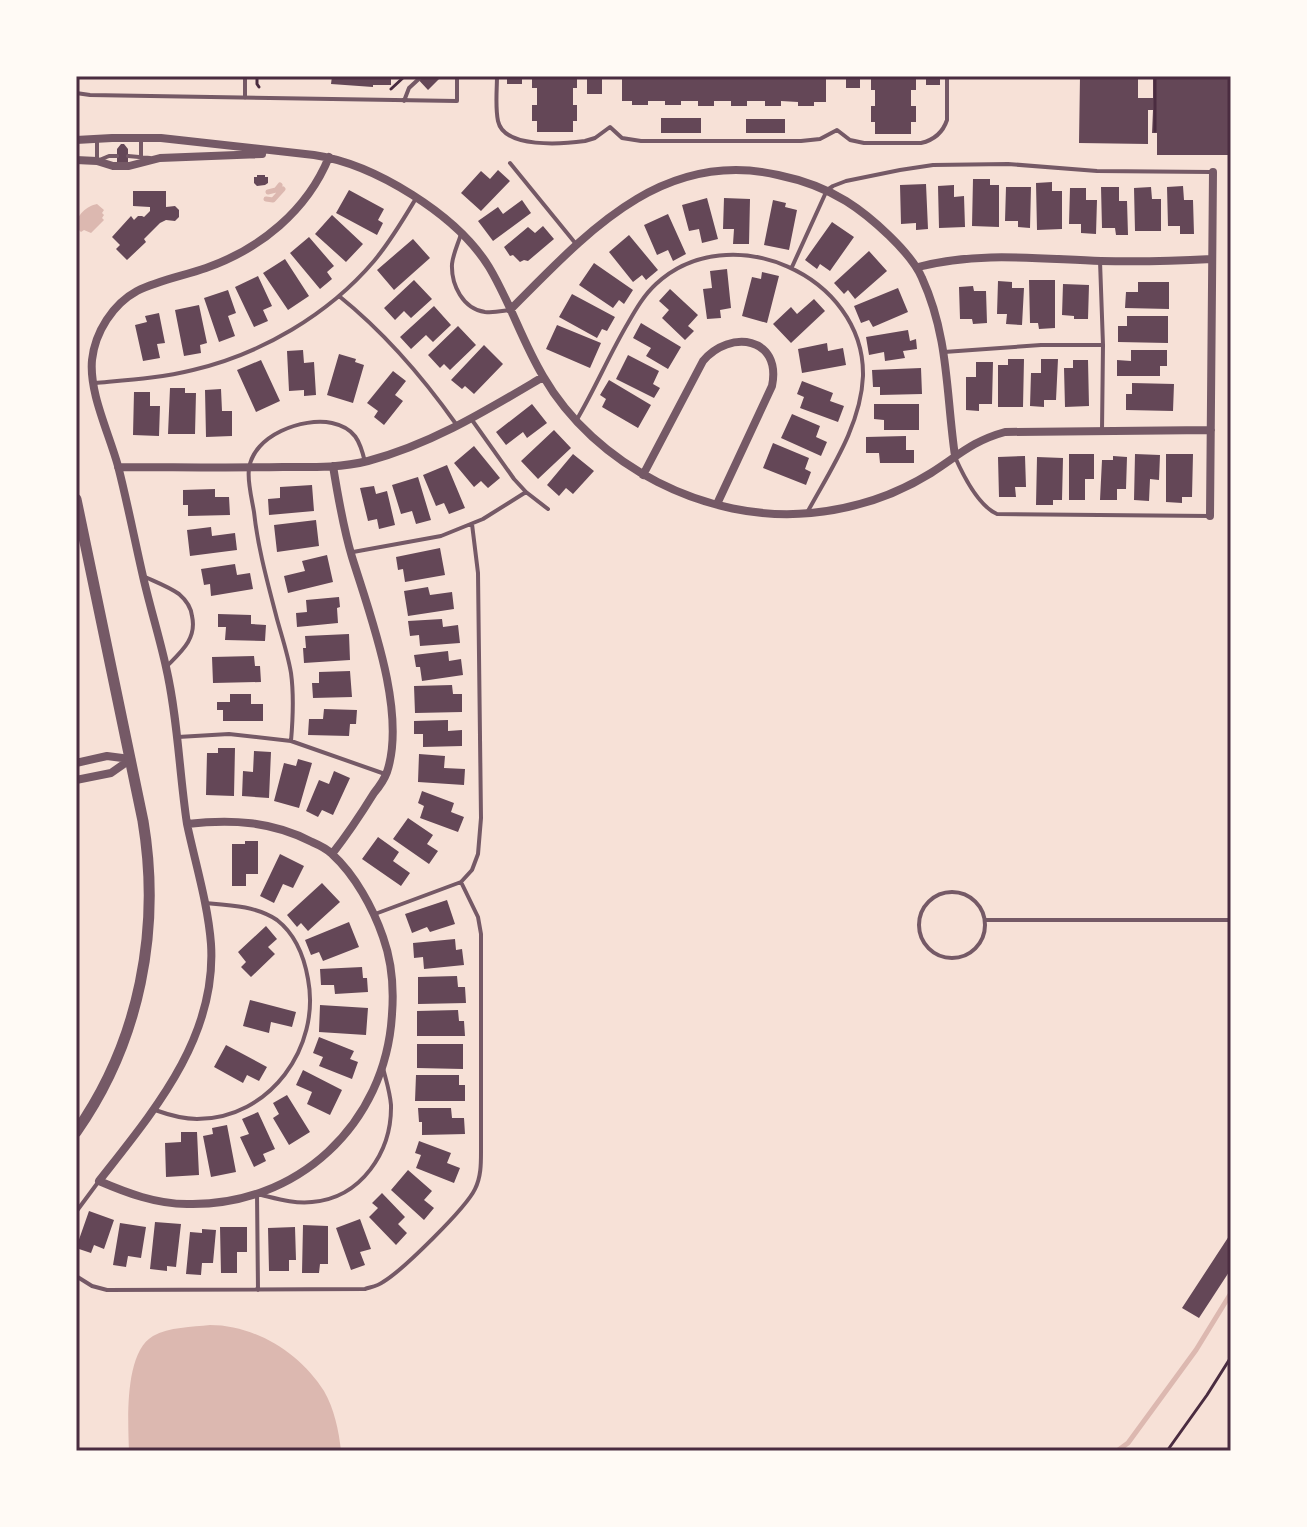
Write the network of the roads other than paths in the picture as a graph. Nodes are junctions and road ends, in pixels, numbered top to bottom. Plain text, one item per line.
1 (245, 76) edge
2 (422, 76) edge
3 (457, 76) edge
4 (497, 76) edge
5 (947, 76) edge
6 (76, 93) edge
7 (245, 98) junction
8 (404, 101) junction
9 (141, 137) junction
10 (76, 140) edge
11 (97, 140) junction
12 (282, 153) junction
13 (117, 156) dead end
14 (128, 156) dead end
15 (329, 157) junction
16 (76, 160) edge
17 (141, 160) junction
18 (97, 161) junction
19 (510, 163) dead end
20 (1213, 172) joint
21 (827, 190) junction
22 (416, 198) junction
23 (461, 234) junction
24 (576, 244) junction
25 (1212, 259) junction
26 (1100, 261) junction
27 (792, 267) junction
28 (918, 267) junction
29 (339, 296) junction
30 (510, 310) junction
31 (1103, 345) junction
32 (944, 352) junction
33 (543, 377) junction
34 (93, 384) junction
35 (471, 420) junction
36 (576, 421) junction
37 (458, 426) junction
38 (1102, 430) junction
39 (1211, 430) junction
40 (955, 456) junction
41 (365, 462) junction
42 (333, 466) junction
43 (118, 467) junction
44 (249, 468) junction
45 (643, 475) junction
46 (526, 492) junction
47 (76, 499) edge
48 (717, 504) junction
49 (548, 509) dead end
50 (807, 513) junction
51 (1210, 516) joint
52 (472, 524) junction
53 (351, 553) junction
54 (143, 576) junction
55 (166, 667) junction
56 (178, 737) junction
57 (291, 741) junction
58 (131, 759) junction
59 (76, 763) edge
60 (386, 774) junction
61 (76, 780) edge
62 (187, 824) junction
63 (332, 854) junction
64 (461, 882) junction
65 (204, 903) junction
66 (375, 914) junction
67 (985, 920) junction
68 (1231, 920) edge
69 (383, 1068) junction
70 (155, 1110) junction
71 (76, 1132) edge
72 (99, 1181) junction
73 (257, 1194) junction
74 (76, 1212) edge
75 (76, 1276) edge
76 (258, 1290) junction

1 - 7 lane
2 - 8 lane
3 - 8 lane
4 - 5 lane
6 - 7 lane
7 - 8 lane
9 - 11 street
9 - 12 street
9 - 17 lane
10 - 11 street
11 - 18 lane
12 - 15 street
12 - 17 street
13 - 18 lane
14 - 17 lane
15 - 22 street
15 - 34 street
16 - 18 street
17 - 18 street
19 - 24 lane
20 - 21 lane
20 - 25 street
21 - 24 street
21 - 27 lane
21 - 28 street
22 - 23 street
22 - 29 lane
23 - 30 street
23 - 30 lane
24 - 30 street
25 - 26 street
25 - 39 street
26 - 28 street
26 - 31 lane
27 - 36 lane
27 - 50 lane
28 - 32 street
29 - 34 lane
29 - 37 lane
30 - 33 street
31 - 32 lane
31 - 38 lane
32 - 40 street
33 - 35 street
33 - 36 street
34 - 43 street
35 - 37 street
35 - 46 lane
36 - 45 street
37 - 41 street
38 - 39 street
38 - 40 street
39 - 51 street
40 - 50 street
40 - 51 lane
41 - 42 street
41 - 44 lane
42 - 44 street
42 - 53 street
43 - 44 street
43 - 54 street
44 - 57 lane
45 - 48 street
45 - 48 street
46 - 49 lane
46 - 52 lane
47 - 58 street
48 - 50 street
52 - 53 lane
52 - 64 lane
53 - 60 street
54 - 55 street
54 - 55 lane
55 - 56 street
56 - 57 lane
56 - 62 street
57 - 60 lane
58 - 59 street
58 - 61 street
58 - 71 street
60 - 63 street
62 - 63 street
62 - 65 street
63 - 66 street
64 - 66 lane
64 - 76 lane
65 - 70 street
65 - 70 lane
66 - 69 street
67 - 67 lane
67 - 68 lane
69 - 73 street
69 - 73 lane
70 - 72 street
72 - 73 street
72 - 74 lane
73 - 76 lane
75 - 76 lane

